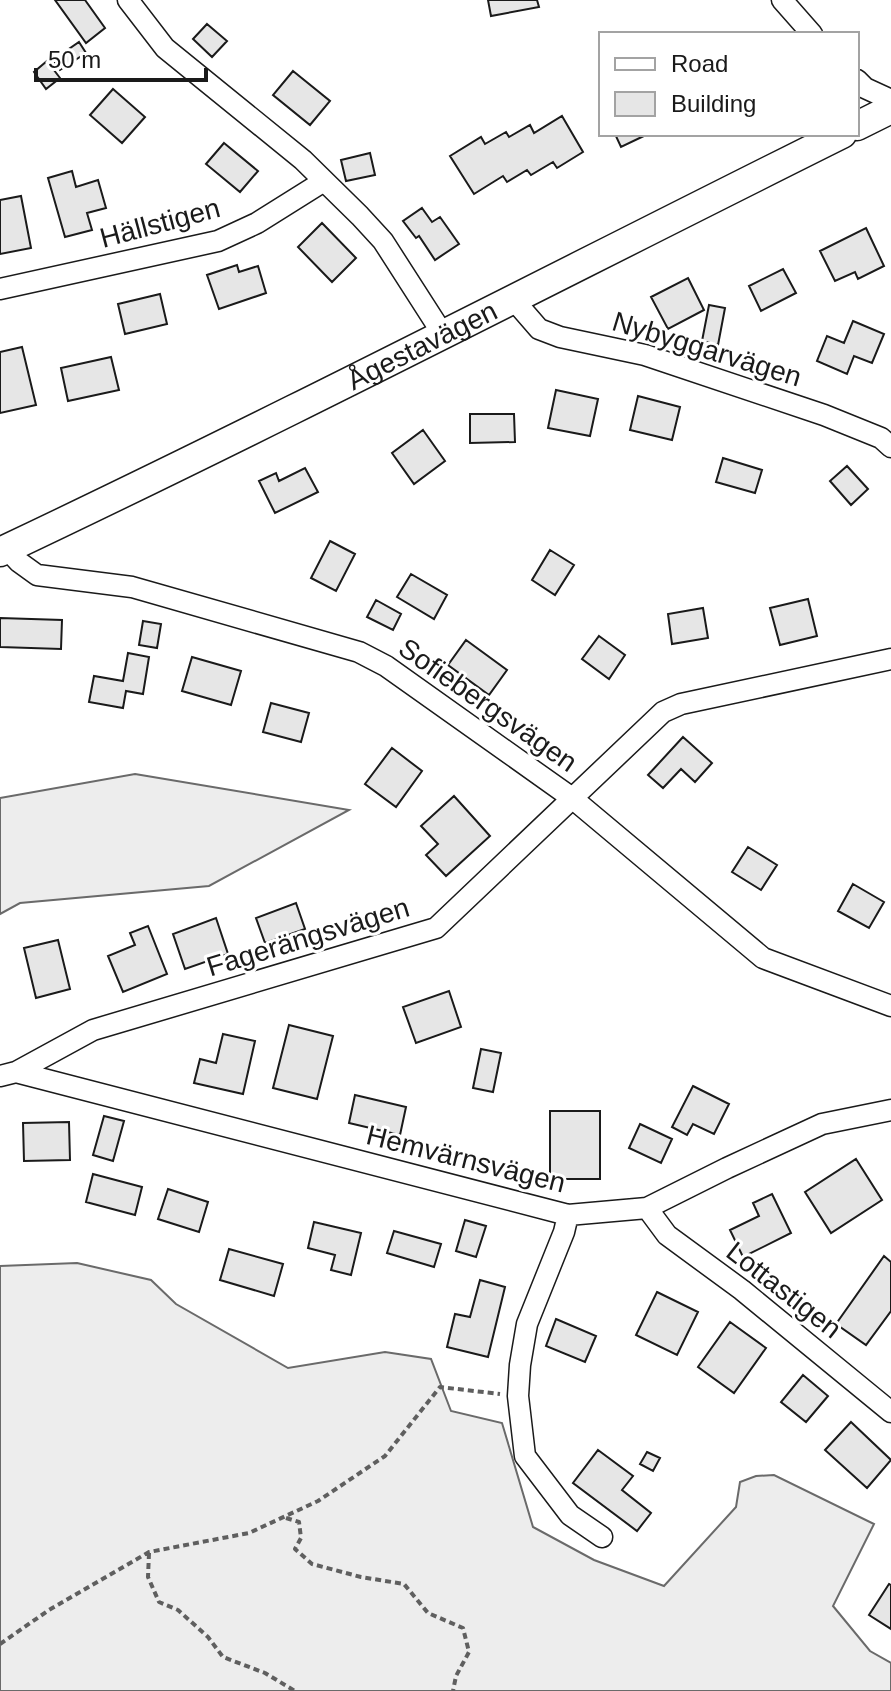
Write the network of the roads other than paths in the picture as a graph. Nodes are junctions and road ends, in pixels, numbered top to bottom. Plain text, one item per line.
1 (128, 0) edge
2 (782, 0) edge
3 (810, 32) edge
4 (859, 82) edge
5 (891, 100) edge
6 (891, 109) edge
7 (859, 125) edge
8 (838, 136) edge
9 (324, 181) junction
10 (0, 289) edge
11 (513, 299) junction
12 (444, 336) junction
13 (891, 447) edge
14 (4, 550) edge
15 (891, 659) edge
16 (572, 798) junction
17 (891, 1006) edge
18 (8, 1074) edge
19 (891, 1110) edge
20 (647, 1208) junction
21 (568, 1215) junction
22 (891, 1412) edge
23 (602, 1537) dead end

1 - 9 street
2 - 3 street
4 - 5 street
6 - 7 main road
8 - 11 main road, Ågestavägen
9 - 10 street, Hällstigen
9 - 12 street
11 - 12 main road, Ågestavägen
11 - 13 street, Nybyggarvägen
12 - 14 main road, Ågestavägen
14 - 16 street, Sofiebergsvägen
15 - 16 street, Fagerängsvägen
16 - 17 street, Sofiebergsvägen
16 - 18 street, Fagerängsvägen
18 - 21 street, Hemvärnsvägen
19 - 20 street, Hemvärnsvägen
20 - 21 street, Hemvärnsvägen
20 - 22 street, Lottastigen
21 - 23 street

